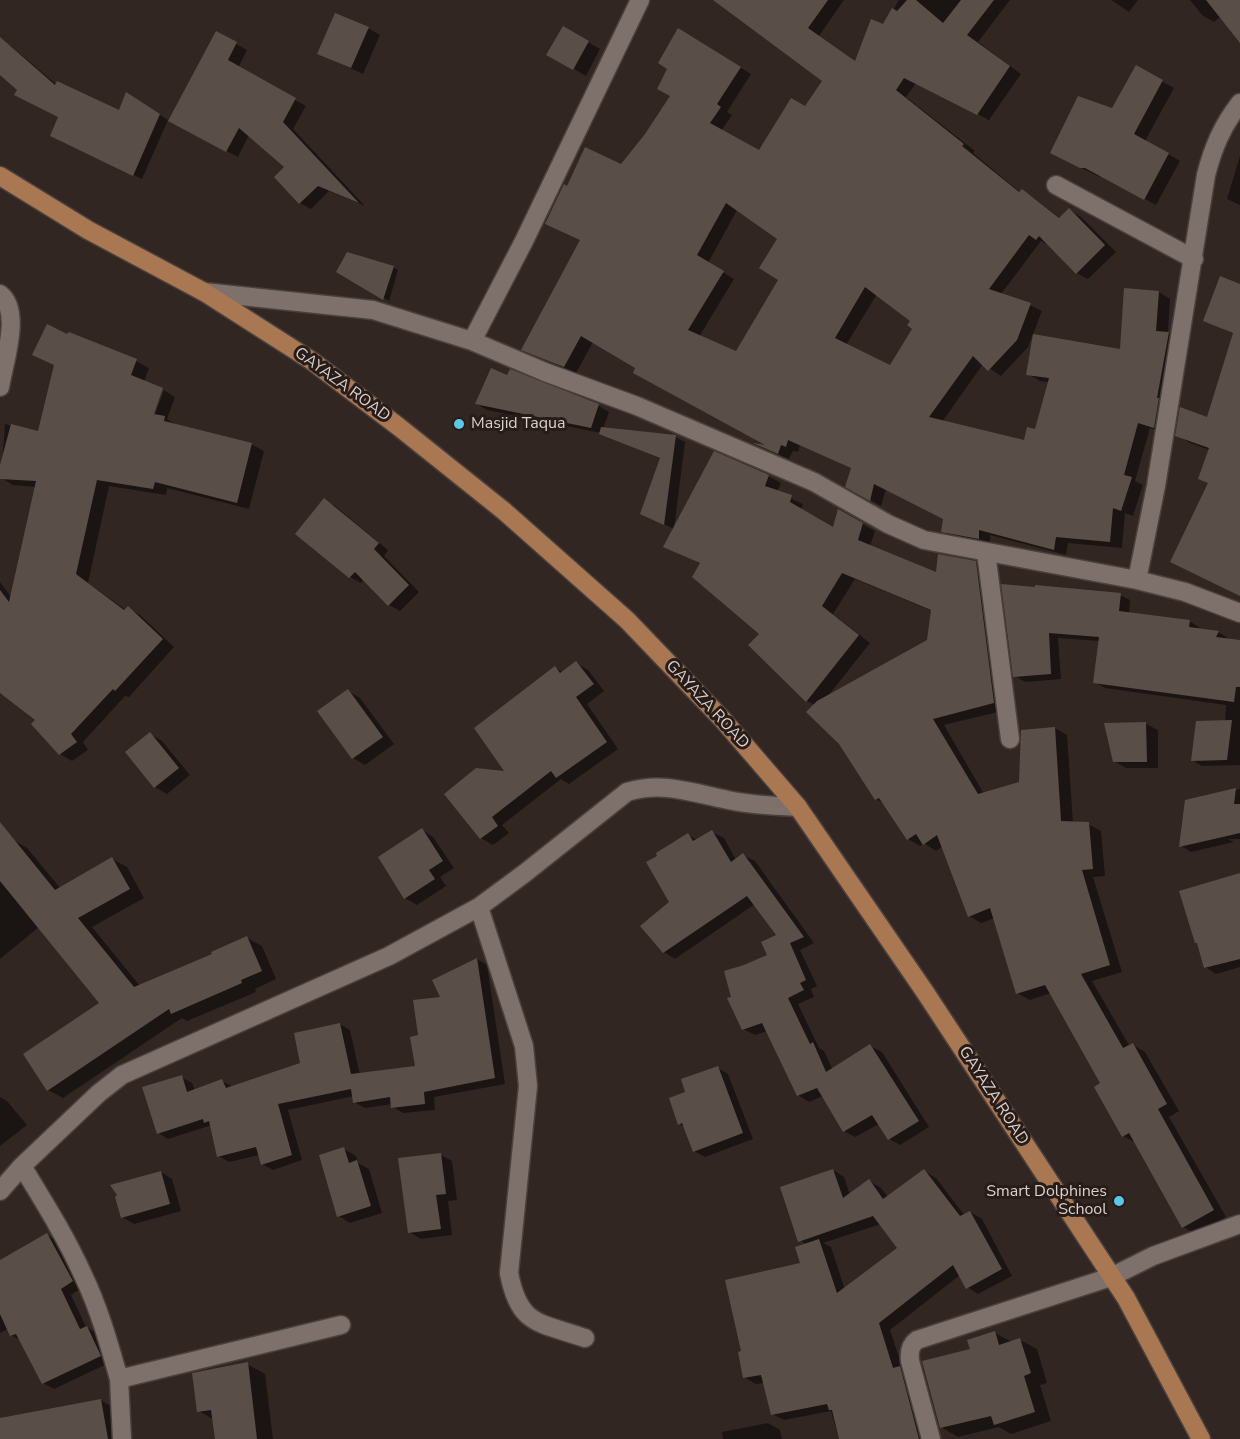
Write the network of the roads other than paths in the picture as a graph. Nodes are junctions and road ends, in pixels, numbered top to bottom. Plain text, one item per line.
1 (640, 0) edge
2 (1240, 103) edge
3 (0, 177) edge
4 (1056, 185) dead end
5 (1194, 259) junction
6 (204, 292) junction
7 (0, 294) edge
8 (472, 341) junction
9 (0, 387) edge
10 (986, 552) junction
11 (1137, 580) junction
12 (1240, 613) edge
13 (1010, 739) dead end
14 (798, 807) junction
15 (479, 907) junction
16 (22, 1166) junction
17 (0, 1191) edge
18 (1240, 1224) edge
19 (1111, 1277) junction
20 (341, 1324) dead end
21 (585, 1338) dead end
22 (119, 1379) junction
23 (122, 1439) edge
24 (932, 1439) edge
25 (1201, 1439) edge

1 - 8 street
2 - 5 street
3 - 6 main road, GAYAZA ROAD
4 - 5 street
5 - 11 street
6 - 8 street
6 - 14 main road, GAYAZA ROAD
7 - 9 street
8 - 10 street
10 - 11 street
10 - 13 street
11 - 12 street
14 - 15 street
14 - 19 main road, GAYAZA ROAD
15 - 16 street
15 - 21 street
16 - 17 street
16 - 22 street
18 - 19 street
19 - 24 street
19 - 25 main road, GAYAZA ROAD
20 - 22 street
22 - 23 street

